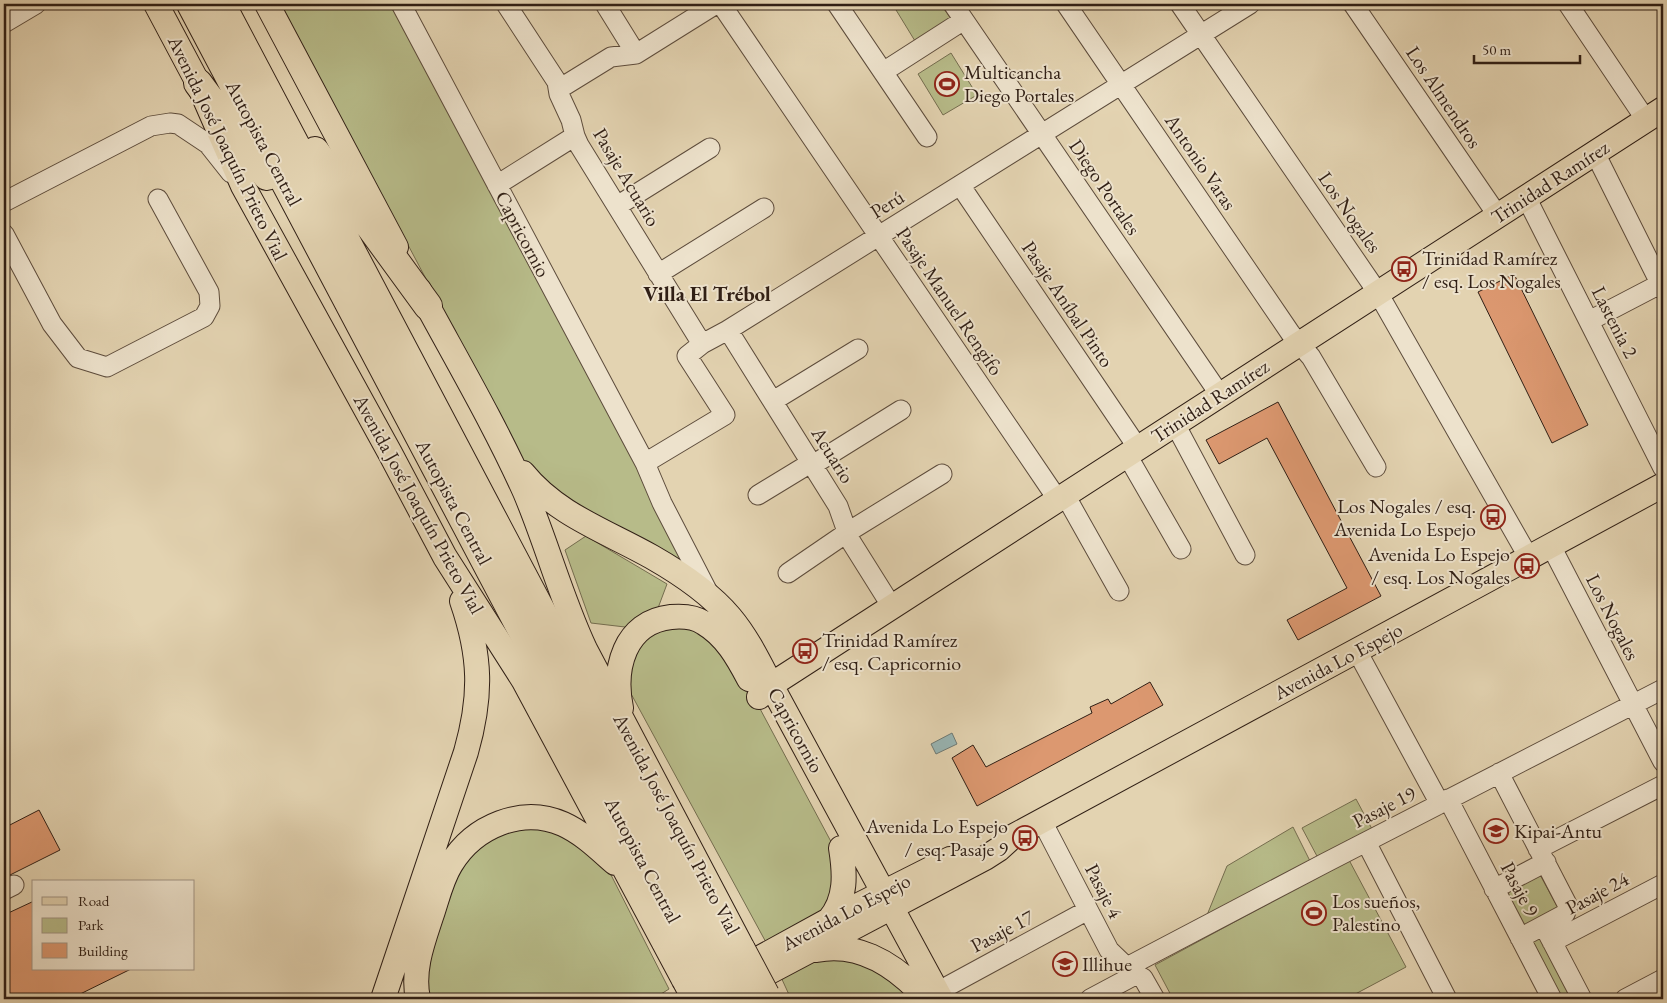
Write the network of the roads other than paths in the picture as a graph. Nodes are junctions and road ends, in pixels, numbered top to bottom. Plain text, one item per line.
1 (36, 4) edge
2 (156, 4) edge
3 (191, 4) edge
4 (221, 4) edge
5 (267, 4) edge
6 (401, 4) edge
7 (506, 4) edge
8 (605, 4) edge
9 (716, 4) edge
10 (721, 4) edge
11 (837, 4) edge
12 (953, 4) edge
13 (1066, 4) edge
14 (1180, 4) edge
15 (1250, 4) edge
16 (1353, 4) edge
17 (1568, 4) edge
18 (964, 20) junction
19 (4, 23) edge
20 (1201, 35) junction
21 (636, 54) junction
22 (252, 62) junction
23 (883, 72) junction
24 (198, 83) junction
25 (1121, 84) junction
26 (559, 89) junction
27 (1655, 114) edge
28 (1042, 134) junction
29 (575, 136) junction
30 (927, 137) dead end
31 (710, 148) dead end
32 (1595, 153) junction
33 (497, 185) junction
34 (960, 185) junction
35 (243, 186) junction
36 (1526, 197) junction
37 (158, 199) dead end
38 (4, 202) edge
39 (617, 206) junction
40 (764, 208) dead end
41 (1498, 216) junction
42 (4, 234) edge
43 (879, 236) junction
44 (317, 244) junction
45 (658, 274) junction
46 (1662, 287) edge
47 (1378, 293) junction
48 (428, 306) junction
49 (1589, 321) junction
50 (728, 330) junction
51 (702, 344) junction
52 (1300, 344) junction
53 (858, 349) dead end
54 (1220, 395) junction
55 (774, 401) junction
56 (901, 410) dead end
57 (1175, 424) junction
58 (504, 448) junction
59 (1133, 452) junction
60 (646, 463) junction
61 (812, 464) junction
62 (1376, 467) dead end
63 (1663, 468) edge
64 (942, 474) dead end
65 (1663, 485) edge
66 (758, 495) dead end
67 (1062, 497) junction
68 (848, 532) junction
69 (1551, 546) junction
70 (1182, 550) dead end
71 (1245, 555) dead end
72 (445, 557) junction
73 (1528, 558) junction
74 (788, 573) dead end
75 (1119, 591) dead end
76 (710, 596) junction
77 (892, 607) junction
78 (741, 647) junction
79 (1357, 651) junction
80 (1663, 689) edge
81 (765, 691) junction
82 (1633, 705) junction
83 (626, 727) junction
84 (1663, 762) edge
85 (1499, 773) junction
86 (1663, 785) edge
87 (1444, 802) junction
88 (1042, 821) junction
89 (1366, 842) junction
90 (841, 848) junction
91 (1542, 856) junction
92 (630, 880) junction
93 (1663, 884) edge
94 (1494, 888) junction
95 (881, 904) junction
96 (1088, 910) junction
97 (829, 920) junction
98 (1548, 934) junction
99 (1520, 938) junction
100 (806, 951) junction
101 (1131, 971) junction
102 (705, 976) edge
103 (1663, 980) edge
104 (929, 995) edge
105 (761, 998) edge
106 (383, 999) edge
107 (418, 999) edge
108 (717, 999) edge
109 (1090, 999) edge
110 (1155, 999) edge
111 (1447, 999) edge
112 (1552, 999) edge
113 (1582, 999) edge
114 (1625, 999) edge

1 - 19 street
2 - 24 main road, Avenida José Joaquín Prieto Vial
3 - 44 highway, Autopista Central
4 - 22 highway, Autopista Central
5 - 48 main road, Avenida José Joaquín Prieto Vial
6 - 33 street, Capricornio
7 - 26 street, Pasaje Acuario
8 - 21 street
9 - 21 street
10 - 43 street, Pasaje Manuel Rengifo
11 - 23 street
12 - 18 street, Diego Portales
13 - 25 street, Antonio Varas
14 - 20 street, Los Nogales
15 - 20 street, Perú
16 - 41 street, Los Almendros
17 - 27 street
18 - 23 street
18 - 28 street, Diego Portales
20 - 25 street, Perú
20 - 47 street, Los Nogales
21 - 26 street
22 - 48 highway
22 - 102 highway, Autopista Central
23 - 30 street
24 - 35 main road, Avenida José Joaquín Prieto Vial
24 - 44 highway
25 - 28 street, Perú
25 - 52 street, Antonio Varas
26 - 29 street, Pasaje Acuario
27 - 32 main road, Trinidad Ramírez
28 - 34 street, Perú
28 - 54 street, Diego Portales
29 - 33 street
29 - 39 street, Pasaje Acuario
31 - 39 street
32 - 36 main road, Trinidad Ramírez
32 - 46 street
33 - 60 street, Capricornio
34 - 43 street, Perú
34 - 59 street, Pasaje Aníbal Pinto
35 - 38 street
35 - 72 main road, Avenida José Joaquín Prieto Vial
36 - 41 main road, Trinidad Ramírez
36 - 49 street, Lastenia 2
37 - 42 street
39 - 45 street, Pasaje Acuario
40 - 45 street
41 - 47 main road, Trinidad Ramírez
43 - 50 street, Perú
43 - 67 street, Pasaje Manuel Rengifo
44 - 102 highway, Autopista Central
45 - 51 street, Pasaje Acuario
46 - 49 street
47 - 52 main road, Trinidad Ramírez
47 - 73 street, Los Nogales
48 - 58 main road, Avenida José Joaquín Prieto Vial
49 - 63 street, Lastenia 2
50 - 51 street, Perú
50 - 55 street, Acuario
51 - 60 street, Perú
52 - 54 main road, Trinidad Ramírez
52 - 62 street, Antonio Varas
53 - 55 street
54 - 57 main road, Trinidad Ramírez
55 - 61 street, Acuario
56 - 61 street
57 - 59 main road, Trinidad Ramírez
57 - 71 street
58 - 76 main road
58 - 83 main road, Avenida José Joaquín Prieto Vial
59 - 67 main road, Trinidad Ramírez
59 - 70 street, Pasaje Aníbal Pinto
60 - 76 street, Capricornio
60 - 78 street, Capricornio
61 - 66 street
61 - 68 street, Acuario
64 - 68 street
65 - 69 main road, Avenida Lo Espejo
67 - 75 street, Pasaje Manuel Rengifo
67 - 77 main road, Trinidad Ramírez
68 - 74 street
68 - 77 street, Acuario
69 - 73 main road, Avenida Lo Espejo
69 - 82 street, Los Nogales
72 - 92 main road, Avenida José Joaquín Prieto Vial
72 - 106 main road
73 - 79 main road, Avenida Lo Espejo
76 - 78 main road
77 - 81 main road, Trinidad Ramírez
78 - 81 main road, Capricornio
78 - 83 main road
79 - 87 street, Pasaje 9
79 - 88 main road, Avenida Lo Espejo
80 - 82 street, Pasaje 19
81 - 90 main road, Capricornio
81 - 95 main road, Capricornio
82 - 84 street, Los Nogales
82 - 85 street, Pasaje 19
83 - 102 main road, Avenida José Joaquín Prieto Vial
85 - 87 street, Pasaje 19
85 - 91 street
86 - 91 street
87 - 89 street, Pasaje 19
87 - 94 street, Pasaje 9
88 - 95 main road, Avenida Lo Espejo
88 - 96 street, Pasaje 4
89 - 101 street, Pasaje 19
89 - 111 street
90 - 95 main road, Capricornio
90 - 97 main road
91 - 94 street
91 - 98 street, Pasaje 24
92 - 102 main road, Avenida José Joaquín Prieto Vial
92 - 107 main road
93 - 98 street, Pasaje 24
94 - 99 street, Pasaje 9
95 - 97 main road, Avenida Lo Espejo
95 - 100 main road, Avenida Lo Espejo
95 - 104 main road, Capricornio
96 - 101 street, Pasaje 4
96 - 104 street, Pasaje 17
97 - 102 main road, Avenida Lo Espejo
98 - 99 street, Pasaje 24
98 - 113 street
99 - 112 street, Pasaje 9
100 - 104 main road
100 - 108 main road, Avenida Lo Espejo
101 - 109 street, Pasaje 19
101 - 110 street, Pasaje 4
102 - 105 highway, Autopista Central, bridge
102 - 108 highway, Autopista Central, bridge
103 - 114 street

